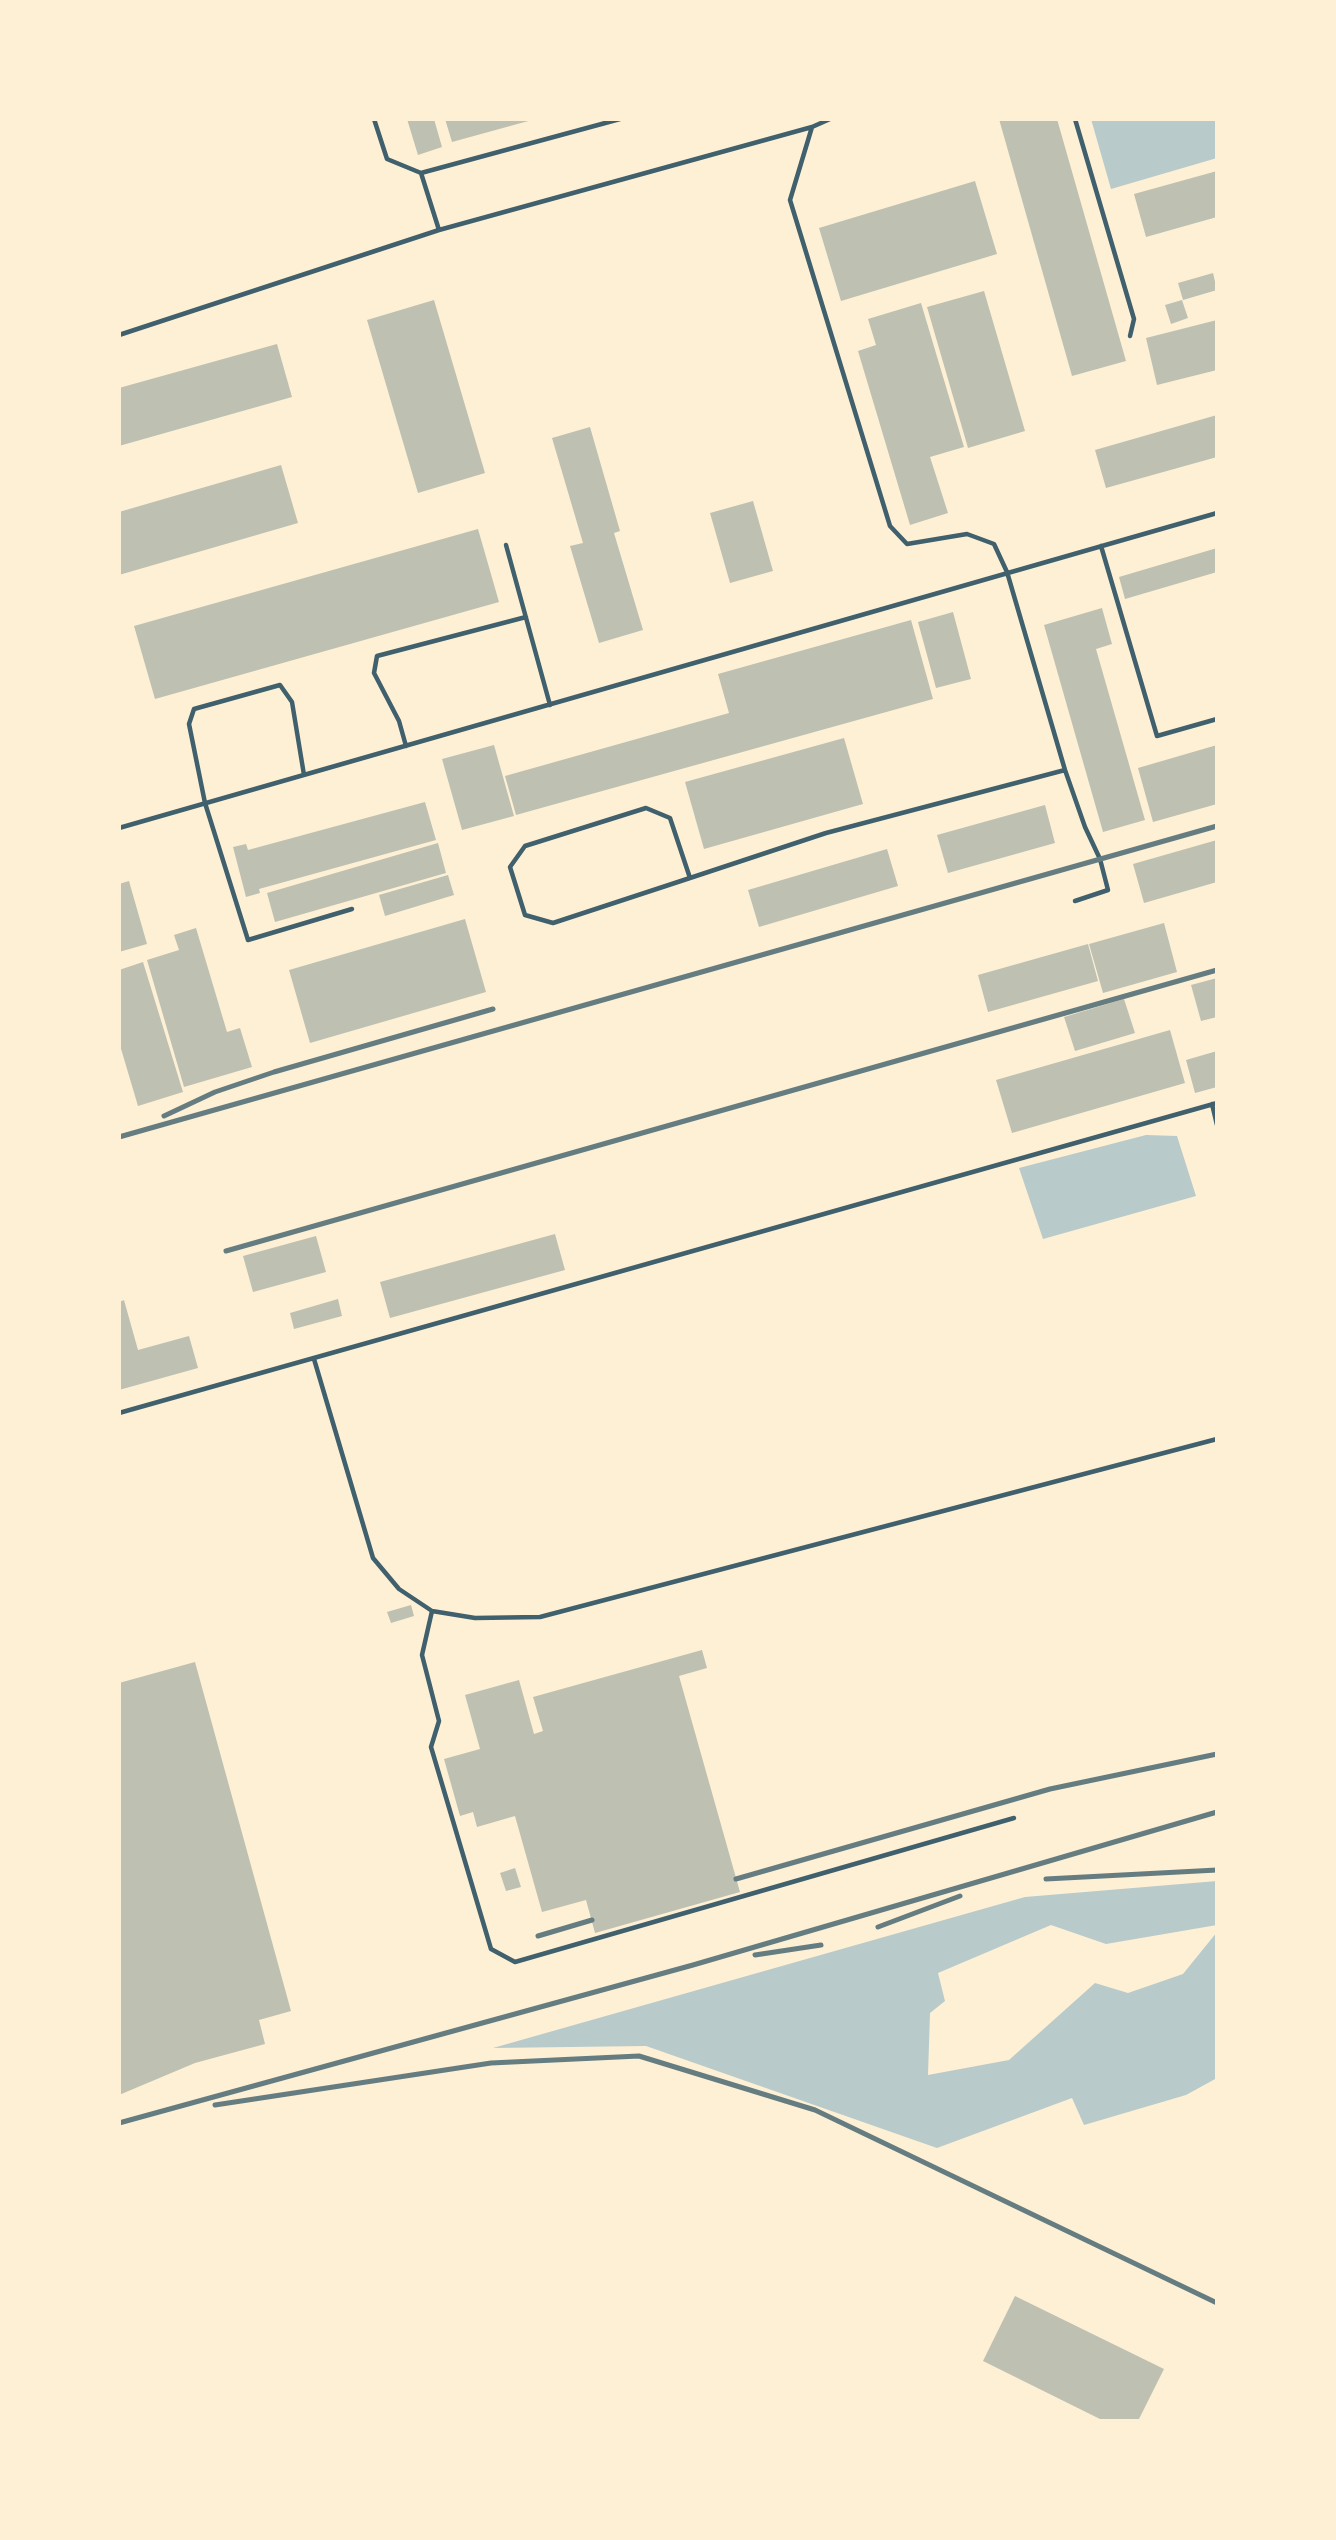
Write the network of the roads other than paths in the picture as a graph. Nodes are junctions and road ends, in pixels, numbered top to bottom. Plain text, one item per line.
1 (374, 119) edge
2 (620, 119) edge
3 (830, 119) edge
4 (1075, 119) edge
5 (812, 127) junction
6 (421, 173) junction
7 (439, 230) junction
8 (119, 335) edge
9 (1130, 336) dead end
10 (1217, 513) edge
11 (506, 545) dead end
12 (1101, 546) junction
13 (1007, 572) junction
14 (526, 617) junction
15 (550, 705) junction
16 (1217, 719) edge
17 (406, 746) junction
18 (1065, 770) junction
19 (304, 775) junction
20 (205, 803) junction
21 (119, 828) edge
22 (690, 878) junction
23 (1075, 901) dead end
24 (352, 909) dead end
25 (1214, 1103) edge
26 (1217, 1125) edge
27 (314, 1359) junction
28 (119, 1413) edge
29 (1217, 1439) edge
30 (432, 1611) junction
31 (1014, 1818) dead end

1 - 6 lane
2 - 6 lane
3 - 5 lane
4 - 9 lane
5 - 7 lane
5 - 13 lane
6 - 7 lane
7 - 8 lane
10 - 12 lane
11 - 14 lane
12 - 13 lane
12 - 16 lane
13 - 15 lane
13 - 18 lane
14 - 15 lane
14 - 17 lane
15 - 17 lane
17 - 19 lane
18 - 22 lane
18 - 23 lane
19 - 20 lane
19 - 20 lane
20 - 21 lane
20 - 24 lane
22 - 22 lane
25 - 26 lane
25 - 27 lane
27 - 28 lane
27 - 30 lane
29 - 30 lane
30 - 31 lane

